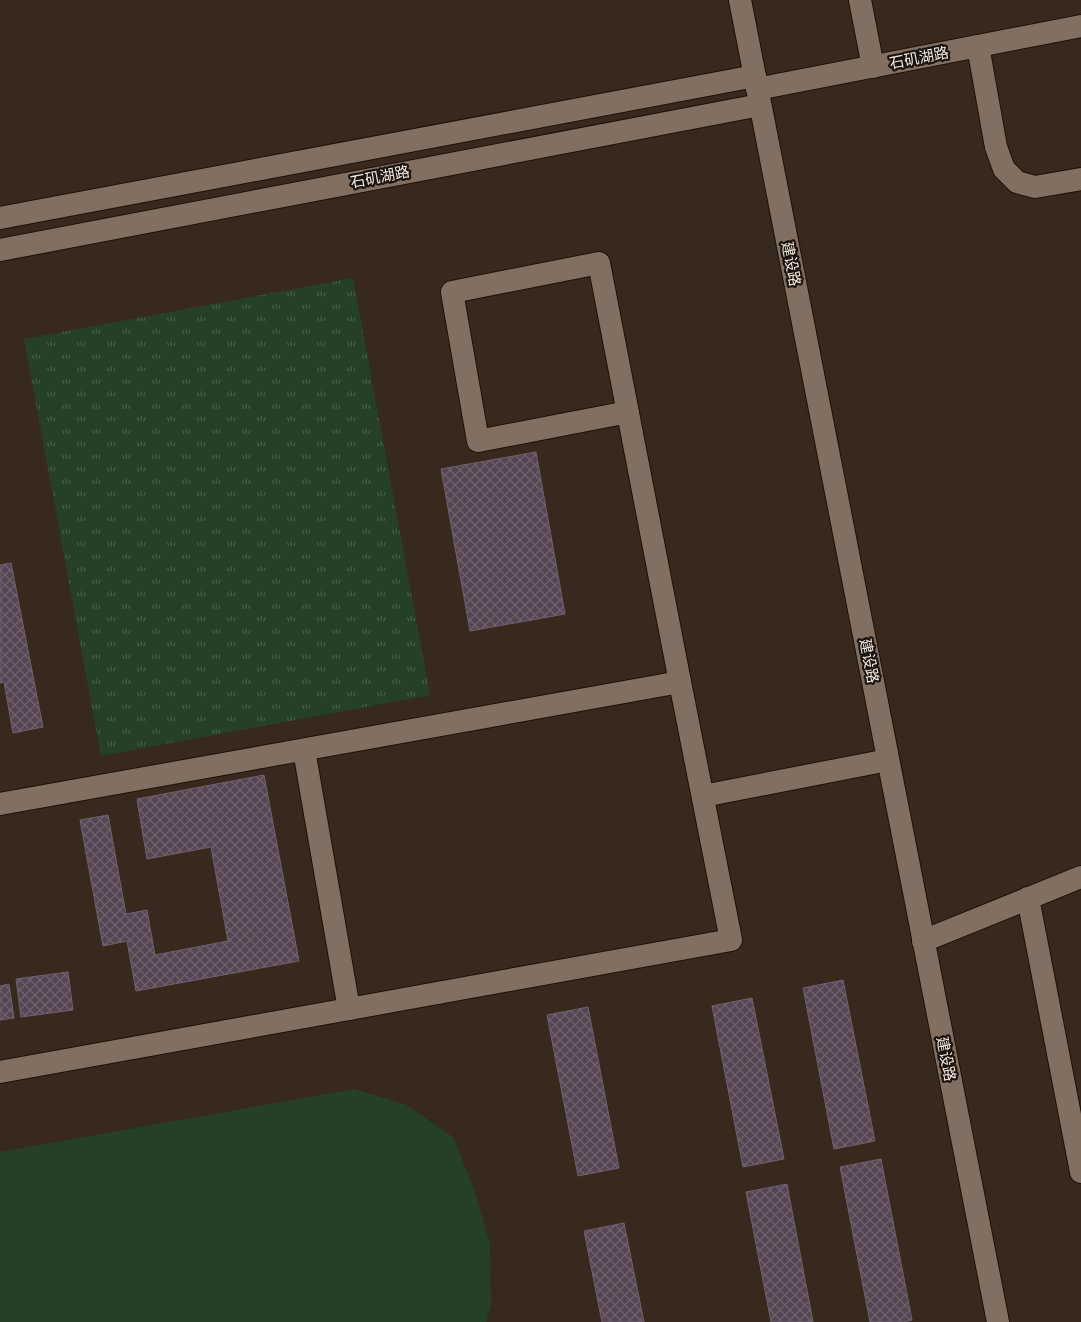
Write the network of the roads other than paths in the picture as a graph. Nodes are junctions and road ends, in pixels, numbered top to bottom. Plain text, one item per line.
1 (740, 0) edge
2 (860, 0) edge
3 (1081, 26) edge
4 (978, 46) junction
5 (873, 67) junction
6 (757, 90) junction
7 (1081, 179) edge
8 (0, 218) edge
9 (0, 250) edge
10 (628, 412) junction
11 (680, 682) junction
12 (304, 750) junction
13 (888, 760) junction
14 (702, 796) junction
15 (0, 804) edge
16 (1081, 876) edge
17 (1028, 898) junction
18 (923, 941) junction
19 (348, 1009) junction
20 (0, 1072) edge
21 (1081, 1172) edge
22 (998, 1322) edge

1 - 6 street, 建设路
2 - 5 street
3 - 4 street, 石矶湖路
4 - 5 street, 石矶湖路
4 - 7 street
5 - 6 street, 石矶湖路
6 - 8 street, 石矶湖路
6 - 9 street, 石矶湖路
6 - 13 street, 建设路
10 - 10 street
10 - 11 street
11 - 12 street
11 - 14 street
12 - 15 street
12 - 19 street
13 - 14 street
13 - 18 street, 建设路
14 - 19 street
16 - 17 street
17 - 18 street
17 - 21 street
18 - 22 street, 建设路
19 - 20 street

